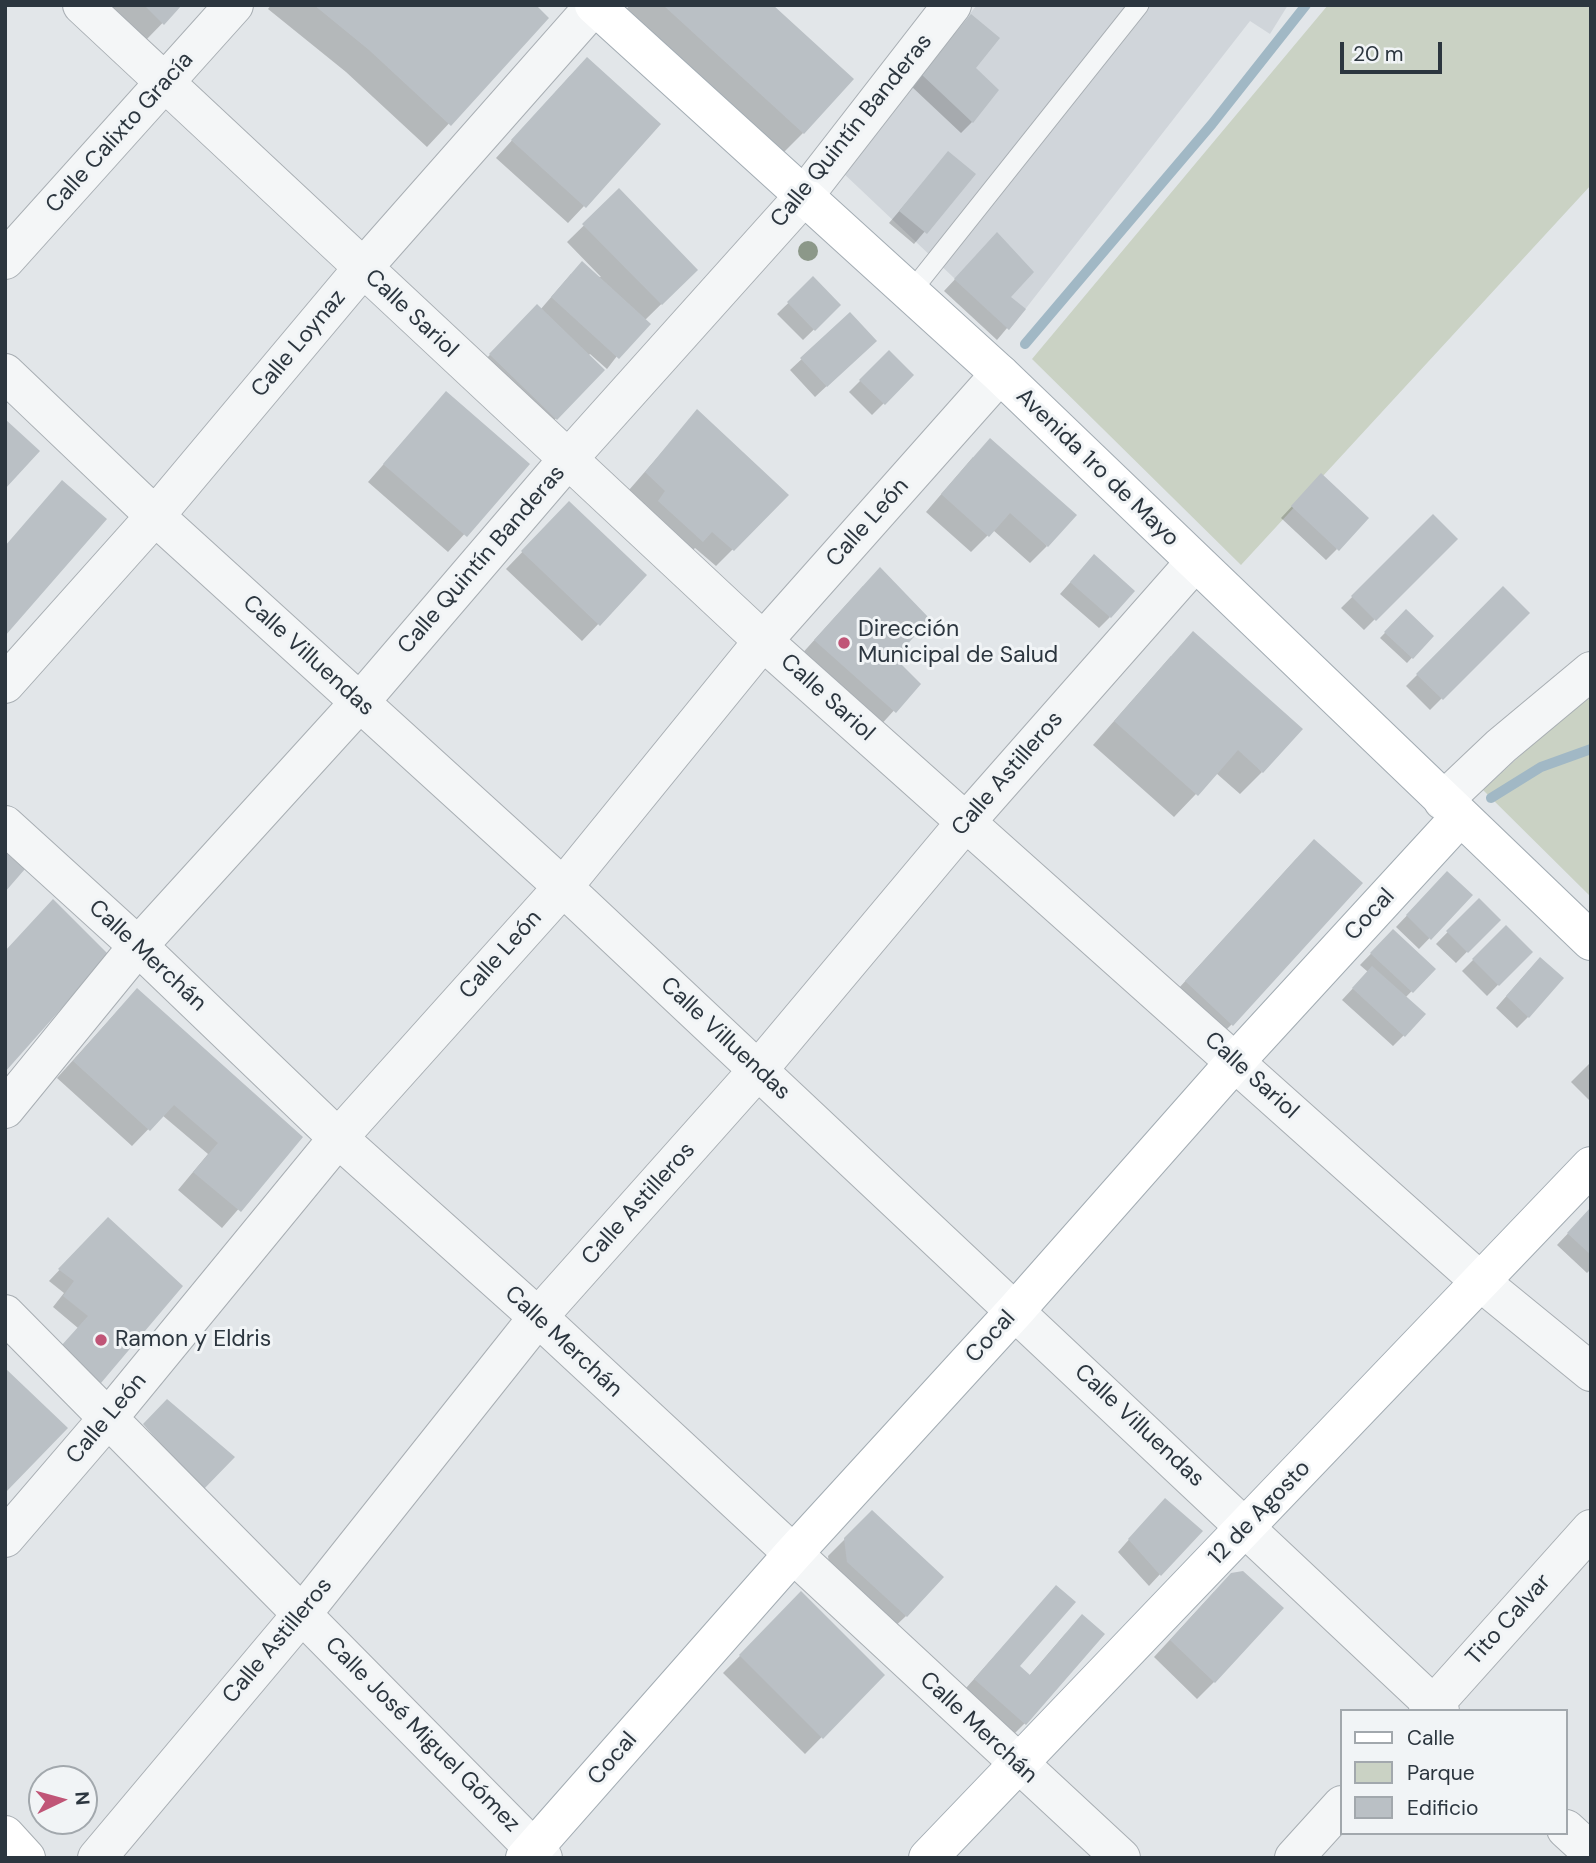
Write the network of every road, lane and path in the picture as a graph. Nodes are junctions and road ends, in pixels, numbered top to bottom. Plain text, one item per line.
1 (82, 5) edge
2 (234, 5) edge
3 (952, 5) edge
4 (1139, 5) edge
5 (594, 6) edge
6 (166, 84) junction
7 (803, 197) junction
8 (5, 260) edge
9 (362, 269) junction
10 (910, 293) junction
11 (5, 373) edge
12 (1000, 374) junction
13 (568, 459) junction
14 (155, 516) junction
15 (1195, 562) junction
16 (764, 641) junction
17 (1591, 671) edge
18 (5, 684) edge
19 (359, 703) junction
20 (1451, 809) junction
21 (965, 823) junction
22 (5, 825) edge
23 (563, 887) junction
24 (1591, 941) edge
25 (138, 946) junction
26 (1235, 1062) junction
27 (758, 1070) junction
28 (5, 1109) edge
29 (338, 1138) junction
30 (1591, 1166) edge
31 (1482, 1283) junction
32 (1016, 1310) junction
33 (5, 1314) edge
34 (538, 1317) junction
35 (1591, 1372) edge
36 (110, 1417) junction
37 (1246, 1527) junction
38 (1591, 1529) edge
39 (5, 1538) edge
40 (792, 1555) junction
41 (302, 1614) junction
42 (1434, 1709) edge
43 (1018, 1764) junction
44 (1340, 1807) edge
45 (1568, 1831) edge
46 (5, 1835) edge
47 (1591, 1852) edge
48 (534, 1855) edge
49 (26, 1858) edge
50 (97, 1858) edge
51 (928, 1858) edge
52 (1121, 1858) edge
53 (1294, 1858) edge

1 - 6 street, Calle Sariol
2 - 6 street, Calle Calixto Gracía
3 - 7 street, Calle Quintín Banderas
4 - 10 lane
5 - 7 main road, Avenida 1ro de Mayo
5 - 9 street, Calle Loynaz
6 - 8 street, Calle Calixto Gracía
6 - 9 street, Calle Sariol
7 - 10 main road, Avenida 1ro de Mayo
7 - 13 street, Calle Quintín Banderas
9 - 13 street, Calle Sariol
9 - 14 street, Calle Loynaz
10 - 12 main road, Avenida 1ro de Mayo
11 - 14 street, Calle Villuendas
12 - 15 main road, Avenida 1ro de Mayo
12 - 16 street, Calle León
13 - 16 street, Calle Sariol
13 - 19 street, Calle Quintín Banderas
14 - 18 street, Calle Loynaz
14 - 19 street, Calle Villuendas
15 - 20 main road, Avenida 1ro de Mayo
15 - 21 street, Calle Astilleros
16 - 21 street, Calle Sariol
16 - 23 street, Calle León
17 - 20 street, Cocal
19 - 23 street, Calle Villuendas
19 - 25 street, Calle Quintín Banderas
20 - 24 main road, Avenida 1ro de Mayo
20 - 26 main road, Cocal
21 - 26 street, Calle Sariol
21 - 27 street, Calle Astilleros
22 - 25 street, Calle Merchán
23 - 27 street, Calle Villuendas
23 - 29 street, Calle León
25 - 28 street, Calle Quintín Banderas
25 - 29 street, Calle Merchán
26 - 31 street, Calle Sariol
26 - 32 main road, Cocal
27 - 32 street, Calle Villuendas
27 - 34 street, Calle Astilleros
29 - 34 street, Calle Merchán
29 - 36 street, Calle León
30 - 31 main road, 12 de Agosto
31 - 35 street, Calle Sariol
31 - 37 main road, 12 de Agosto
32 - 37 street, Calle Villuendas
32 - 40 main road, Cocal
33 - 36 street, Calle José Miguel Gómez
34 - 40 street, Calle Merchán
34 - 41 street, Calle Astilleros
36 - 39 street, Calle León
36 - 41 street, Calle José Miguel Gómez
37 - 42 street, Calle Villuendas
37 - 43 main road, 12 de Agosto
38 - 42 street, Tito Calvar
40 - 43 street, Calle Merchán
40 - 48 main road, Cocal
41 - 48 street, Calle José Miguel Gómez
41 - 50 street, Calle Astilleros
43 - 51 main road, 12 de Agosto
43 - 52 street, Calle Merchán
44 - 53 street
45 - 47 street
46 - 49 main road

